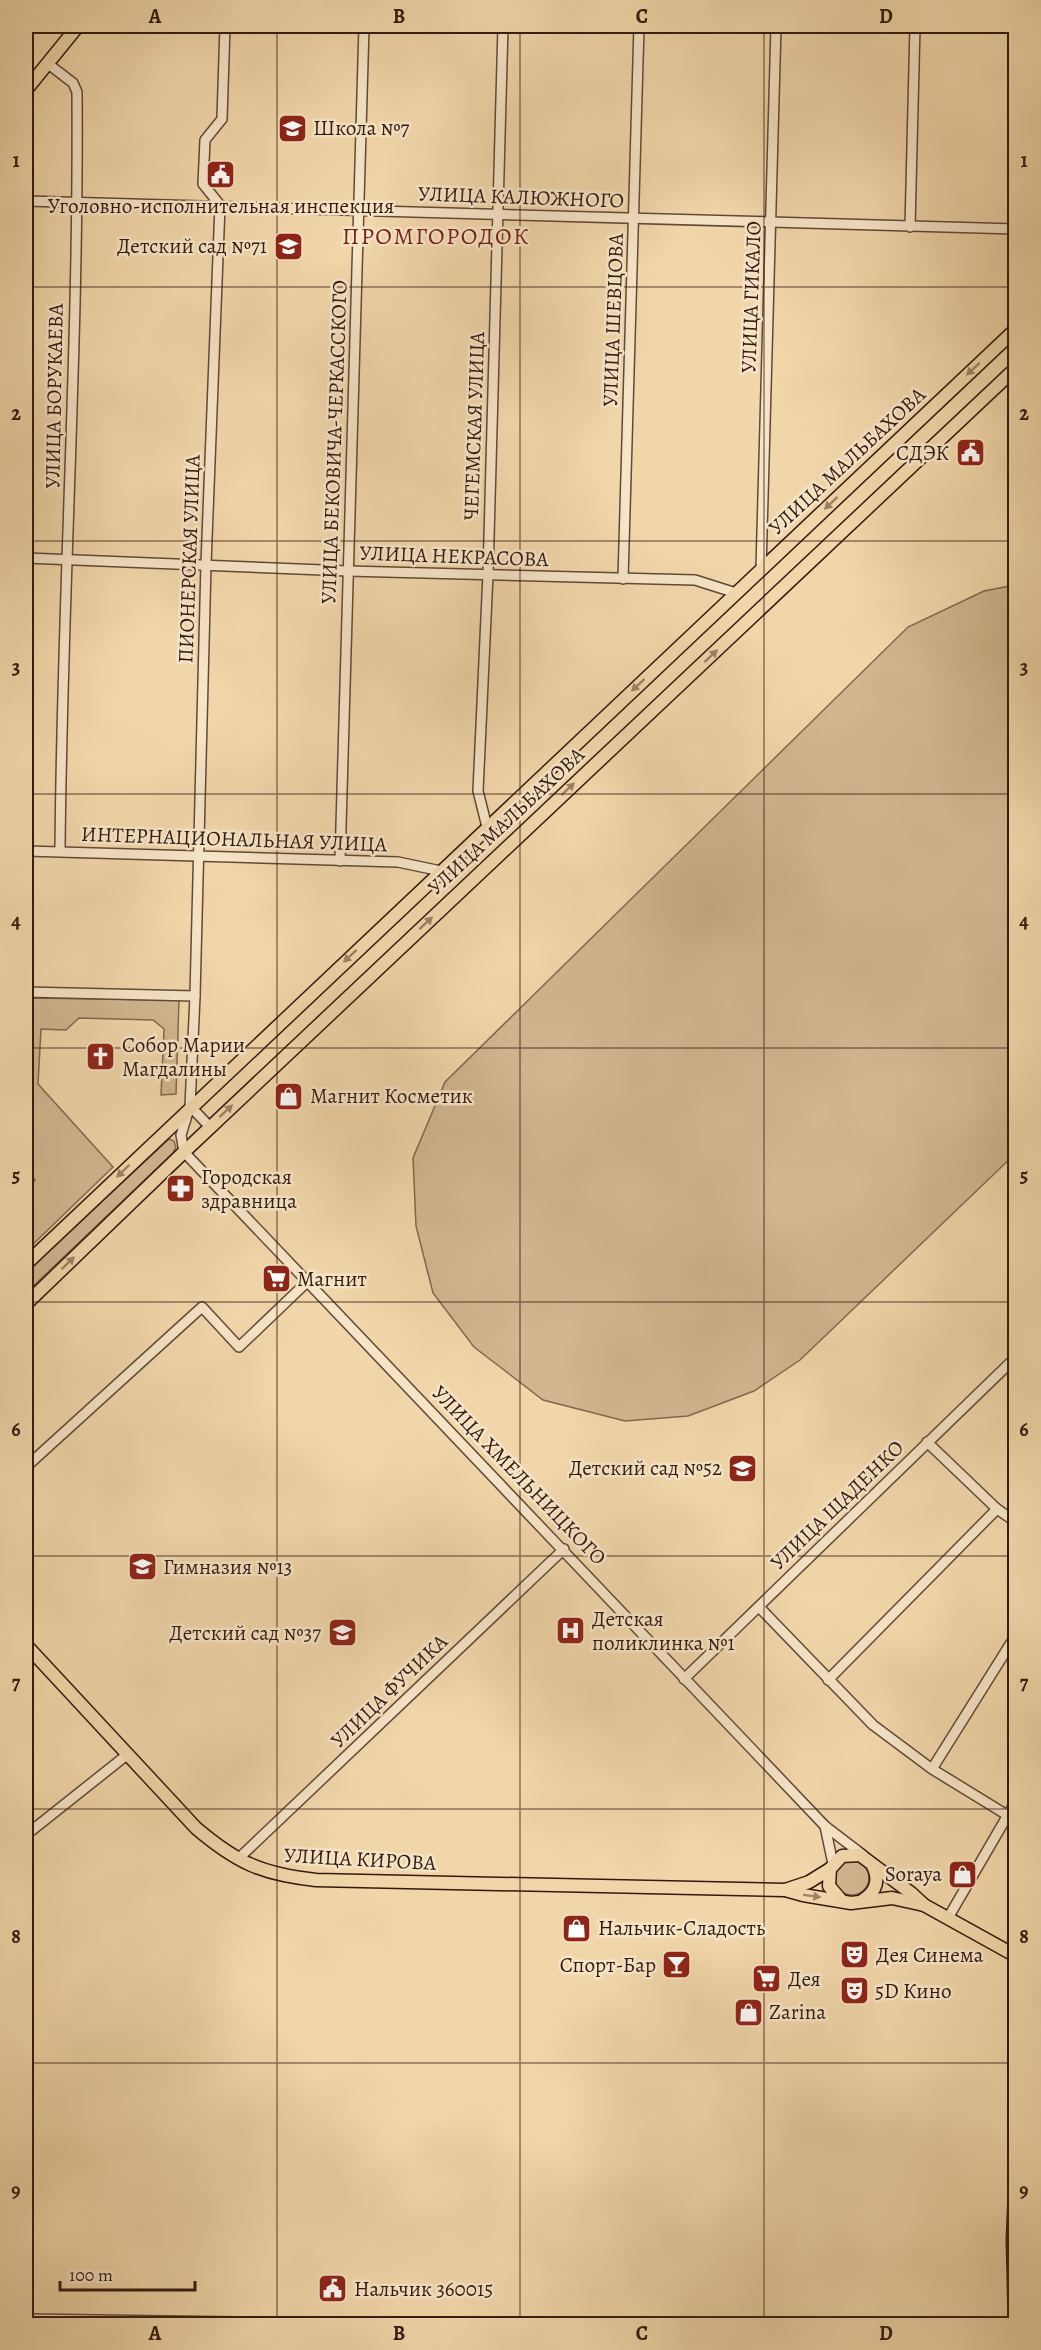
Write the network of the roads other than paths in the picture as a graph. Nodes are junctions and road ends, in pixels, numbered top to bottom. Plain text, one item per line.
1 (78, 26) edge
2 (225, 26) edge
3 (364, 26) edge
4 (503, 26) edge
5 (639, 26) edge
6 (776, 26) edge
7 (915, 26) edge
8 (47, 63) junction
9 (26, 90) edge
10 (26, 201) edge
11 (77, 202) junction
12 (219, 205) junction
13 (359, 209) junction
14 (499, 213) junction
15 (634, 218) junction
16 (771, 221) junction
17 (910, 227) junction
18 (1016, 229) edge
19 (1016, 329) edge
20 (1016, 368) edge
21 (26, 558) edge
22 (67, 560) junction
23 (206, 564) junction
24 (761, 569) junction
25 (348, 571) junction
26 (488, 574) junction
27 (623, 579) junction
28 (736, 593) junction
29 (487, 827) junction
30 (26, 851) edge
31 (60, 851) junction
32 (199, 856) junction
33 (340, 861) junction
34 (441, 871) junction
35 (26, 992) edge
36 (195, 996) junction
37 (190, 1106) junction
38 (210, 1127) junction
39 (165, 1130) junction
40 (181, 1135) junction
41 (184, 1152) junction
42 (26, 1264) edge
43 (307, 1282) junction
44 (26, 1304) edge
45 (1016, 1357) edge
46 (927, 1442) junction
47 (26, 1467) edge
48 (997, 1509) junction
49 (1016, 1521) edge
50 (564, 1549) junction
51 (759, 1607) junction
52 (1016, 1635) edge
53 (26, 1645) edge
54 (684, 1679) junction
55 (828, 1680) junction
56 (128, 1754) junction
57 (932, 1769) junction
58 (1016, 1801) edge
59 (1007, 1815) junction
60 (825, 1826) junction
61 (26, 1835) edge
62 (238, 1859) junction
63 (869, 1862) junction
64 (831, 1866) junction
65 (784, 1890) junction
66 (840, 1899) junction
67 (863, 1900) junction
68 (924, 1905) junction
69 (948, 1918) junction
70 (1016, 1956) edge
71 (1016, 2169) edge
72 (26, 2319) edge
73 (271, 2323) edge
74 (368, 2325) edge
75 (1015, 2325) edge

1 - 8 main road
2 - 12 street
3 - 13 street, УЛИЦА БЕКОВИЧА-ЧЕРКАССКОГО
4 - 14 street, ЧЕГЕМСКАЯ УЛИЦА
5 - 15 street, УЛИЦА ШЕВЦОВА
6 - 16 street, УЛИЦА ГИКАЛО
7 - 17 street
8 - 9 main road
8 - 11 street, УЛИЦА БОРУКАЕВА
10 - 11 street, УЛИЦА КАЛЮЖНОГО
11 - 12 street, УЛИЦА КАЛЮЖНОГО
11 - 22 street, УЛИЦА БОРУКАЕВА
12 - 13 street, УЛИЦА КАЛЮЖНОГО
12 - 23 street, ПИОНЕРСКАЯ УЛИЦА
13 - 14 street, УЛИЦА КАЛЮЖНОГО
13 - 25 street, УЛИЦА БЕКОВИЧА-ЧЕРКАССКОГО
14 - 15 street, УЛИЦА КАЛЮЖНОГО
14 - 26 street, ЧЕГЕМСКАЯ УЛИЦА
15 - 16 street, УЛИЦА КАЛЮЖНОГО
15 - 27 street, УЛИЦА ШЕВЦОВА
16 - 17 street, УЛИЦА КАЛЮЖНОГО
16 - 24 street, УЛИЦА ГИКАЛО
17 - 18 street, УЛИЦА КАЛЮЖНОГО
19 -> 24 main road, УЛИЦА МАЛЬБАХОВА
38 -> 20 main road, УЛИЦА МАЛЬБАХОВА
21 - 22 street, УЛИЦА НЕКРАСОВА
22 - 23 street, УЛИЦА НЕКРАСОВА
22 - 31 street, УЛИЦА БОРУКАЕВА
23 - 25 street, УЛИЦА НЕКРАСОВА
23 - 32 street, ПИОНЕРСКАЯ УЛИЦА
24 - 28 main road, УЛИЦА МАЛЬБАХОВА
25 - 26 street, УЛИЦА НЕКРАСОВА
25 - 33 street, УЛИЦА БЕКОВИЧА-ЧЕРКАССКОГО
26 - 27 street, УЛИЦА НЕКРАСОВА
26 - 29 street, ЧЕГЕМСКАЯ УЛИЦА
27 - 28 street, УЛИЦА НЕКРАСОВА
28 -> 29 main road, УЛИЦА МАЛЬБАХОВА
29 - 34 main road, УЛИЦА МАЛЬБАХОВА
30 - 31 street, ИНТЕРНАЦИОНАЛЬНАЯ УЛИЦА
31 - 32 street, ИНТЕРНАЦИОНАЛЬНАЯ УЛИЦА
32 - 33 street, ИНТЕРНАЦИОНАЛЬНАЯ УЛИЦА
32 - 36 street, ПИОНЕРСКАЯ УЛИЦА
33 - 34 street, ИНТЕРНАЦИОНАЛЬНАЯ УЛИЦА
34 -> 37 main road, УЛИЦА МАЛЬБАХОВА
35 - 36 street
36 - 37 street, ПИОНЕРСКАЯ УЛИЦА
37 - 38 street
37 - 39 main road, УЛИЦА МАЛЬБАХОВА
37 - 40 street, ПИОНЕРСКАЯ УЛИЦА
38 - 41 main road, УЛИЦА МАЛЬБАХОВА
39 - 40 street
39 -> 42 main road, УЛИЦА МАЛЬБАХОВА
40 - 41 street
41 - 43 street, УЛИЦА ХМЕЛЬНИЦКОГО
44 -> 41 main road, УЛИЦА МАЛЬБАХОВА
43 - 47 street
43 - 50 street, УЛИЦА ХМЕЛЬНИЦКОГО
45 - 46 street, УЛИЦА ЩАДЕНКО
46 - 48 street
46 - 51 street, УЛИЦА ЩАДЕНКО
48 - 49 street
48 - 55 street
50 - 54 street, УЛИЦА ХМЕЛЬНИЦКОГО
50 - 62 street, УЛИЦА ФУЧИКА
51 - 54 street, УЛИЦА ЩАДЕНКО
51 - 55 street
52 - 57 street
53 - 56 main road, УЛИЦА КИРОВА
54 - 60 street, УЛИЦА ХМЕЛЬНИЦКОГО
55 - 57 street
56 - 61 street
56 - 62 main road, УЛИЦА КИРОВА
57 - 59 street
58 - 59 street
59 - 69 street
60 - 63 street, УЛИЦА ХМЕЛЬНИЦКОГО
60 - 64 street
62 - 65 main road, УЛИЦА КИРОВА
63 - 64 main road
63 - 67 main road
63 - 68 main road
64 - 65 main road
64 - 66 main road
65 -> 66 main road
66 - 67 main road
67 - 68 main road
68 - 69 main road
69 - 70 main road
71 - 75 main road
72 - 73 street
73 - 74 street

